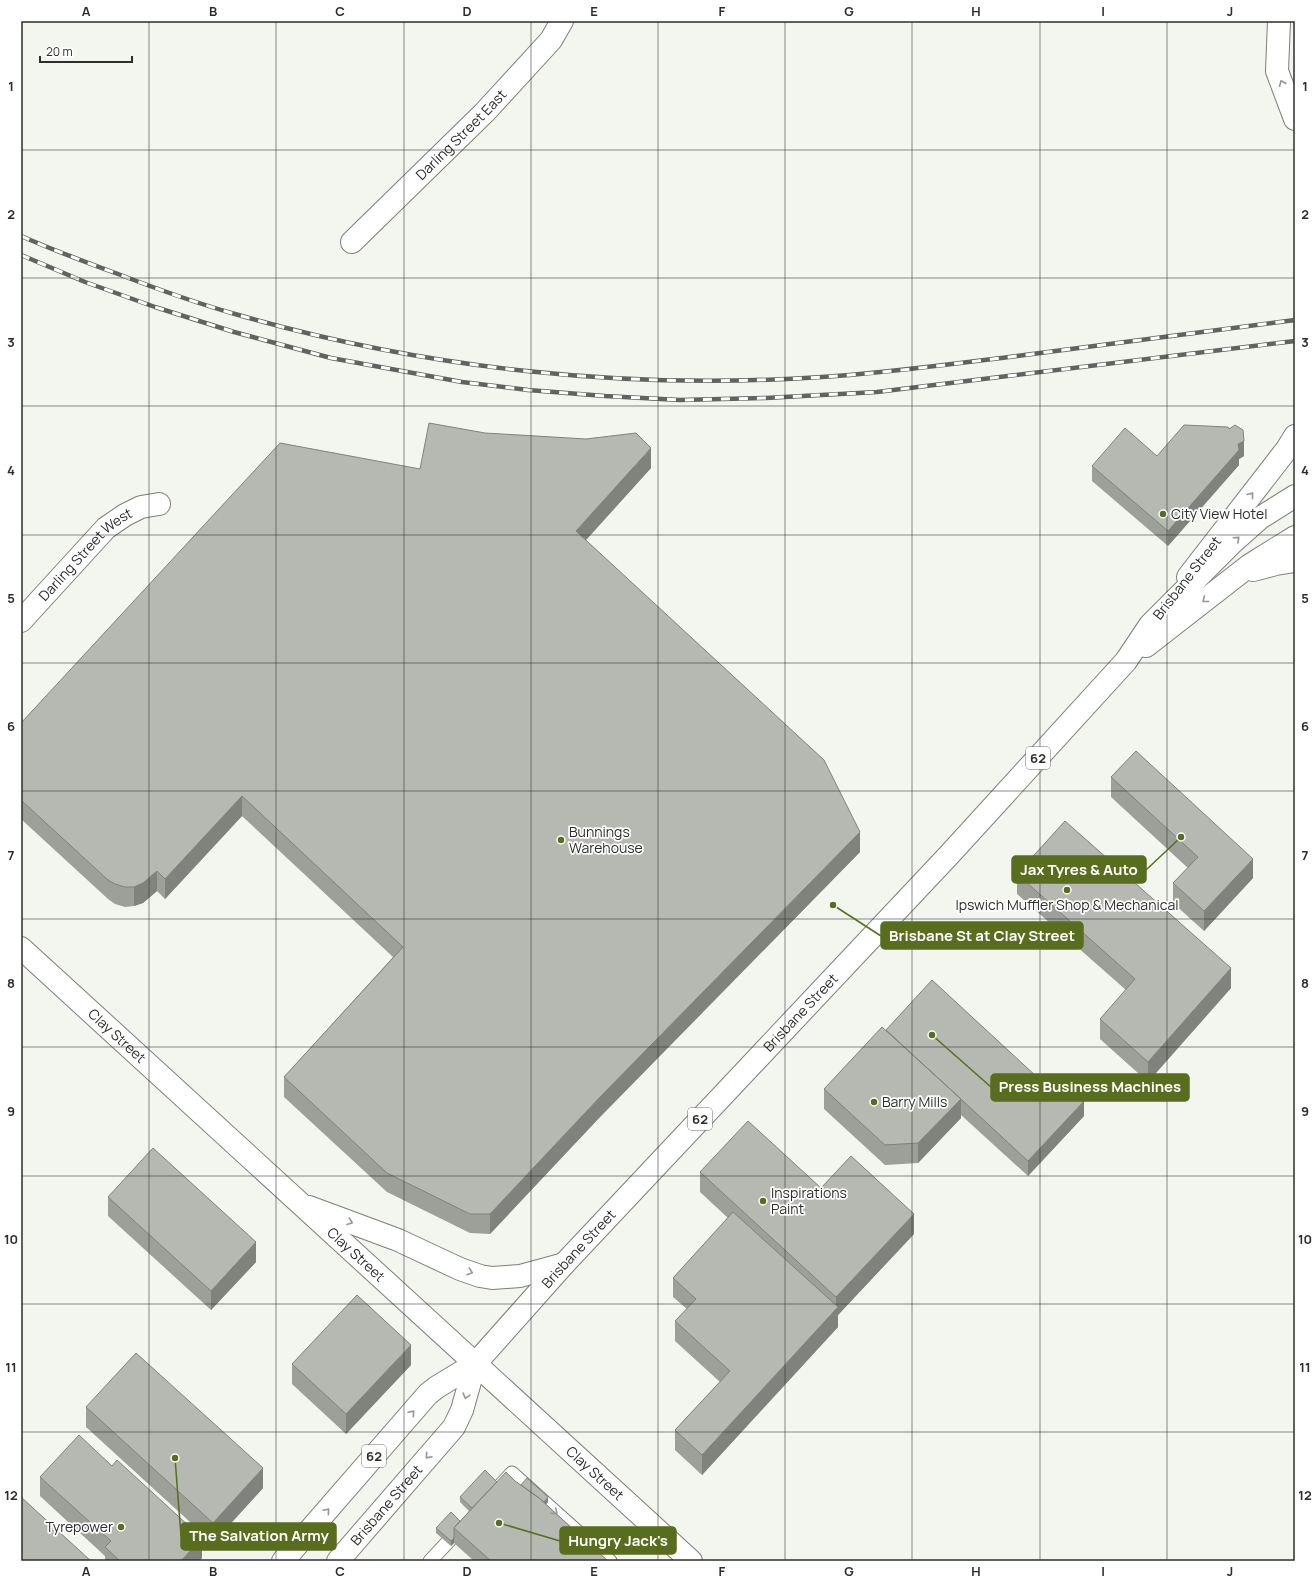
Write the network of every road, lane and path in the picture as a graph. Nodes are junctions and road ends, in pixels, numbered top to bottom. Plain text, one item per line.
1 (562, 21) edge
2 (1279, 21) edge
3 (1287, 21) edge
4 (1295, 28) edge
5 (1295, 120) edge
6 (352, 242) dead end
7 (1295, 436) edge
8 (1295, 496) edge
9 (159, 504) dead end
10 (1295, 537) edge
11 (1295, 561) edge
12 (1236, 577) junction
13 (21, 621) edge
14 (1150, 626) junction
15 (1126, 661) junction
16 (21, 948) edge
17 (300, 1204) junction
18 (564, 1264) junction
19 (476, 1364) junction
20 (490, 1496) edge
21 (469, 1519) edge
22 (283, 1561) edge
23 (338, 1561) edge
24 (430, 1561) edge
25 (610, 1561) edge
26 (691, 1561) edge

1 - 6 main road, Darling Street East
5 -> 2 main road
3 - 4 main road
14 -> 7 main road, Brisbane Street
14 -> 8 main road, Brisbane Street / 62
9 - 13 main road, Darling Street West
10 - 12 main road, Brisbane Street / 62
11 - 12 main road, 62
12 -> 15 main road, Brisbane Street / 62
14 - 15 main road, Brisbane Street / 62
15 - 18 main road, Brisbane Street / 62
16 - 17 main road, Clay Street
17 -> 18 main road
17 - 19 main road, Clay Street
18 - 19 main road, Brisbane Street / 62
22 -> 19 main road, Brisbane Street / 62
19 -> 23 main road, Brisbane Street / 62
19 - 26 main road, Clay Street
20 -> 25 lane
21 - 24 lane

